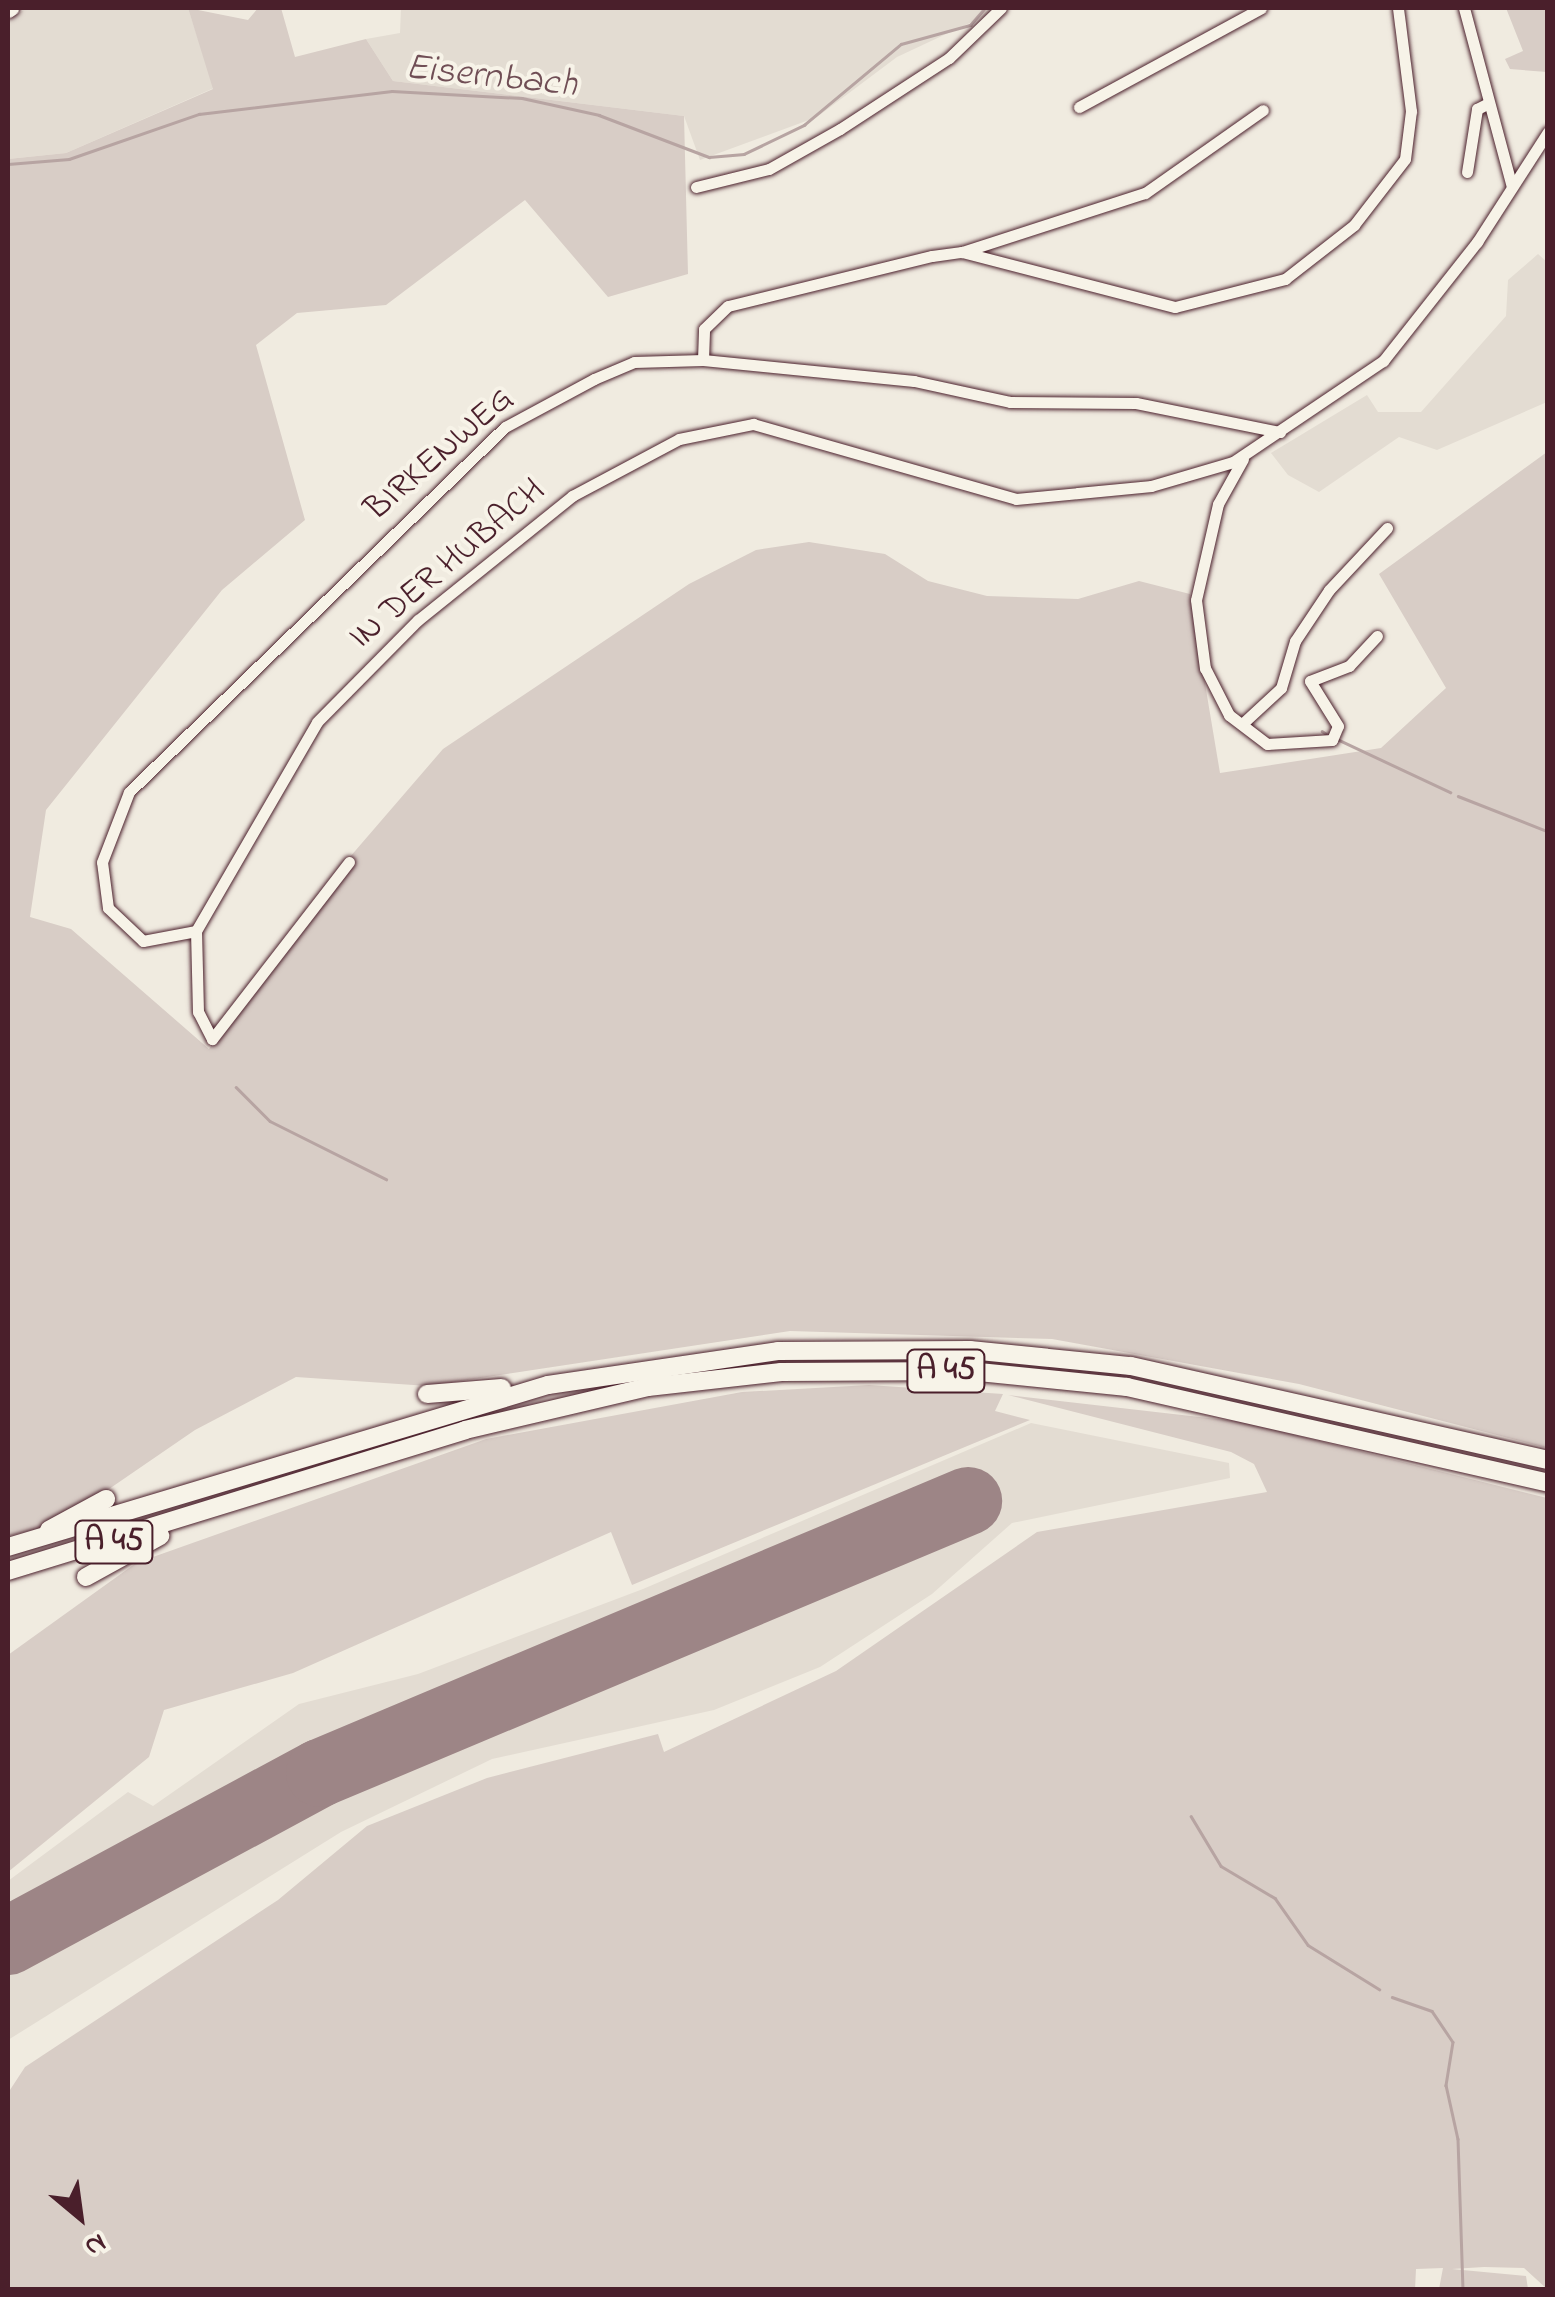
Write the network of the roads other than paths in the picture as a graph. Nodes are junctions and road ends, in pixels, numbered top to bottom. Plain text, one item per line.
1 (1001, 8) edge
2 (1261, 8) edge
3 (1398, 8) edge
4 (1464, 8) edge
5 (1487, 104) junction
6 (1080, 107) dead end
7 (1263, 110) dead end
8 (1548, 132) edge
9 (1467, 172) dead end
10 (696, 187) dead end
11 (1512, 187) junction
12 (962, 252) junction
13 (703, 360) junction
14 (1280, 432) junction
15 (1242, 459) junction
16 (1388, 528) dead end
17 (1378, 636) dead end
18 (1242, 724) junction
19 (349, 862) dead end
20 (196, 932) junction
21 (548, 1384) junction
22 (427, 1394) dead end
23 (1548, 1460) edge
24 (1548, 1483) edge
25 (106, 1499) dead end
26 (220, 1509) junction
27 (15, 1546) edge
28 (8, 1571) edge
29 (86, 1577) dead end

1 - 10 street
2 - 6 street
3 - 12 street
4 - 5 street
5 - 9 street
5 - 11 street
7 - 12 street
8 - 11 street
11 - 14 street
12 - 13 street
13 - 14 street, BIRKENWEG
13 - 20 street, BIRKENWEG
14 - 15 street
15 - 18 street
15 - 20 street, IN DER HUBACH
16 - 18 street
17 - 18 street
19 - 20 street
21 - 22 highway
21 - 23 highway, A 45
21 - 27 highway, A 45
24 - 26 highway, A 45
25 - 27 highway
26 - 28 highway, A 45
26 - 29 highway

